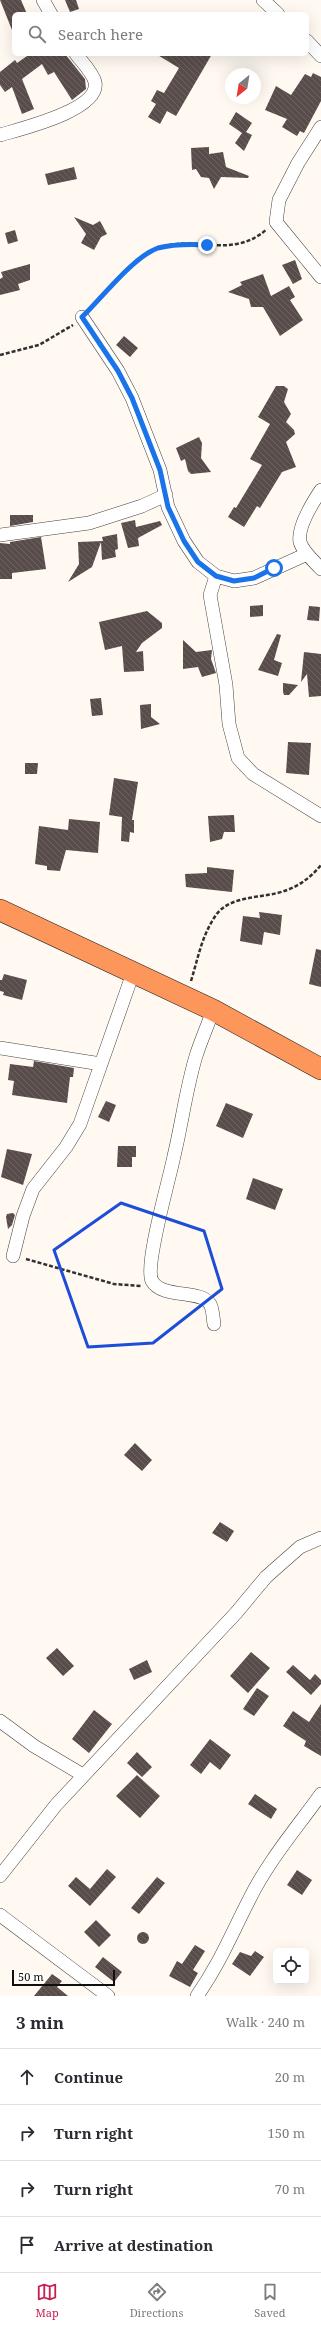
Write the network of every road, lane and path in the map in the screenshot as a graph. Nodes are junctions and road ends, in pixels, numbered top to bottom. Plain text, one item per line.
1 (43, 0) edge
2 (263, 0) edge
3 (50, 12) edge
4 (276, 12) edge
5 (309, 42) edge
6 (77, 56) edge
7 (321, 56) edge
8 (321, 127) edge
9 (0, 135) edge
10 (276, 222) junction
11 (321, 277) edge
12 (82, 317) junction
13 (0, 355) edge
14 (321, 490) edge
15 (166, 495) junction
16 (0, 535) edge
17 (307, 554) junction
18 (321, 569) edge
19 (216, 576) junction
20 (321, 816) edge
21 (321, 865) edge
22 (0, 910) edge
23 (133, 973) junction
24 (185, 996) junction
25 (213, 1010) junction
26 (0, 1048) edge
27 (101, 1064) junction
28 (321, 1070) edge
29 (13, 1256) joint
30 (155, 1285) junction
31 (214, 1324) dead end
32 (321, 1538) edge
33 (0, 1721) edge
34 (83, 1775) junction
35 (321, 1794) edge
36 (0, 1876) edge
37 (0, 1915) edge
38 (108, 1996) edge
39 (197, 1996) edge

1 - 3 street
2 - 4 street
5 - 7 street
6 - 9 street
8 - 10 street
10 - 11 street
10 - 12 path
12 - 13 path
12 - 15 street
14 - 17 street
15 - 16 street
15 - 19 street
17 - 18 street
17 - 19 street
19 - 20 street
21 - 24 path
22 - 23 highway
23 - 24 highway
23 - 27 street
24 - 25 highway
25 - 28 highway
25 - 30 street
26 - 27 street
27 - 29 street
29 - 30 path
30 - 31 street
32 - 34 street
33 - 34 street
34 - 36 street
35 - 39 street
37 - 38 street

